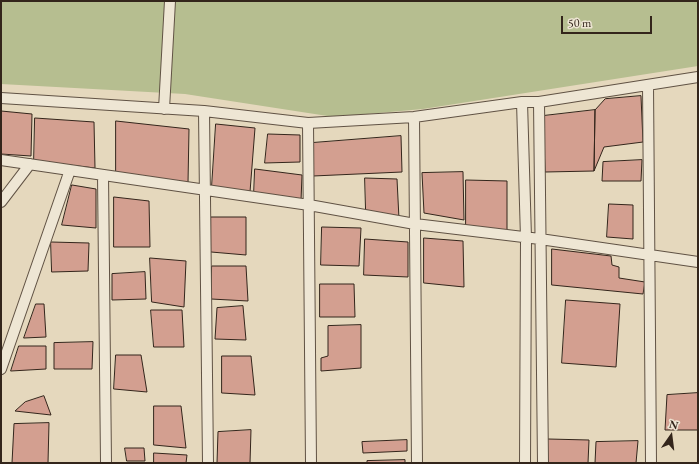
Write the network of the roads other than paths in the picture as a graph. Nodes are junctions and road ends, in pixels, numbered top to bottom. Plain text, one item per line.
1 (170, 1) edge
2 (698, 77) edge
3 (648, 85) junction
4 (1, 98) edge
5 (522, 102) junction
6 (539, 102) junction
7 (164, 109) junction
8 (204, 111) junction
9 (414, 117) junction
10 (308, 123) junction
11 (1, 160) edge
12 (30, 164) junction
13 (70, 170) junction
14 (103, 175) junction
15 (205, 190) junction
16 (1, 202) edge
17 (309, 205) junction
18 (416, 224) junction
19 (526, 238) junction
20 (540, 239) junction
21 (649, 255) junction
22 (698, 262) edge
23 (1, 369) edge
24 (106, 463) edge
25 (208, 463) edge
26 (311, 463) edge
27 (417, 463) edge
28 (525, 463) edge
29 (543, 463) edge
30 (651, 463) edge

1 - 7 street
2 - 3 street
3 - 6 street
3 - 21 street
4 - 7 street
5 - 6 street
5 - 9 street
5 - 19 street
6 - 20 street
7 - 8 street
8 - 10 street
8 - 15 street
9 - 10 street
9 - 18 street
10 - 17 street
11 - 12 street
12 - 13 street
12 - 16 street
13 - 14 street
13 - 23 street
14 - 15 street
14 - 24 street
15 - 17 street
15 - 25 street
17 - 18 street
17 - 26 street
18 - 19 street
18 - 27 street
19 - 20 street
19 - 28 street
20 - 21 street
20 - 29 street
21 - 22 street
21 - 30 street

